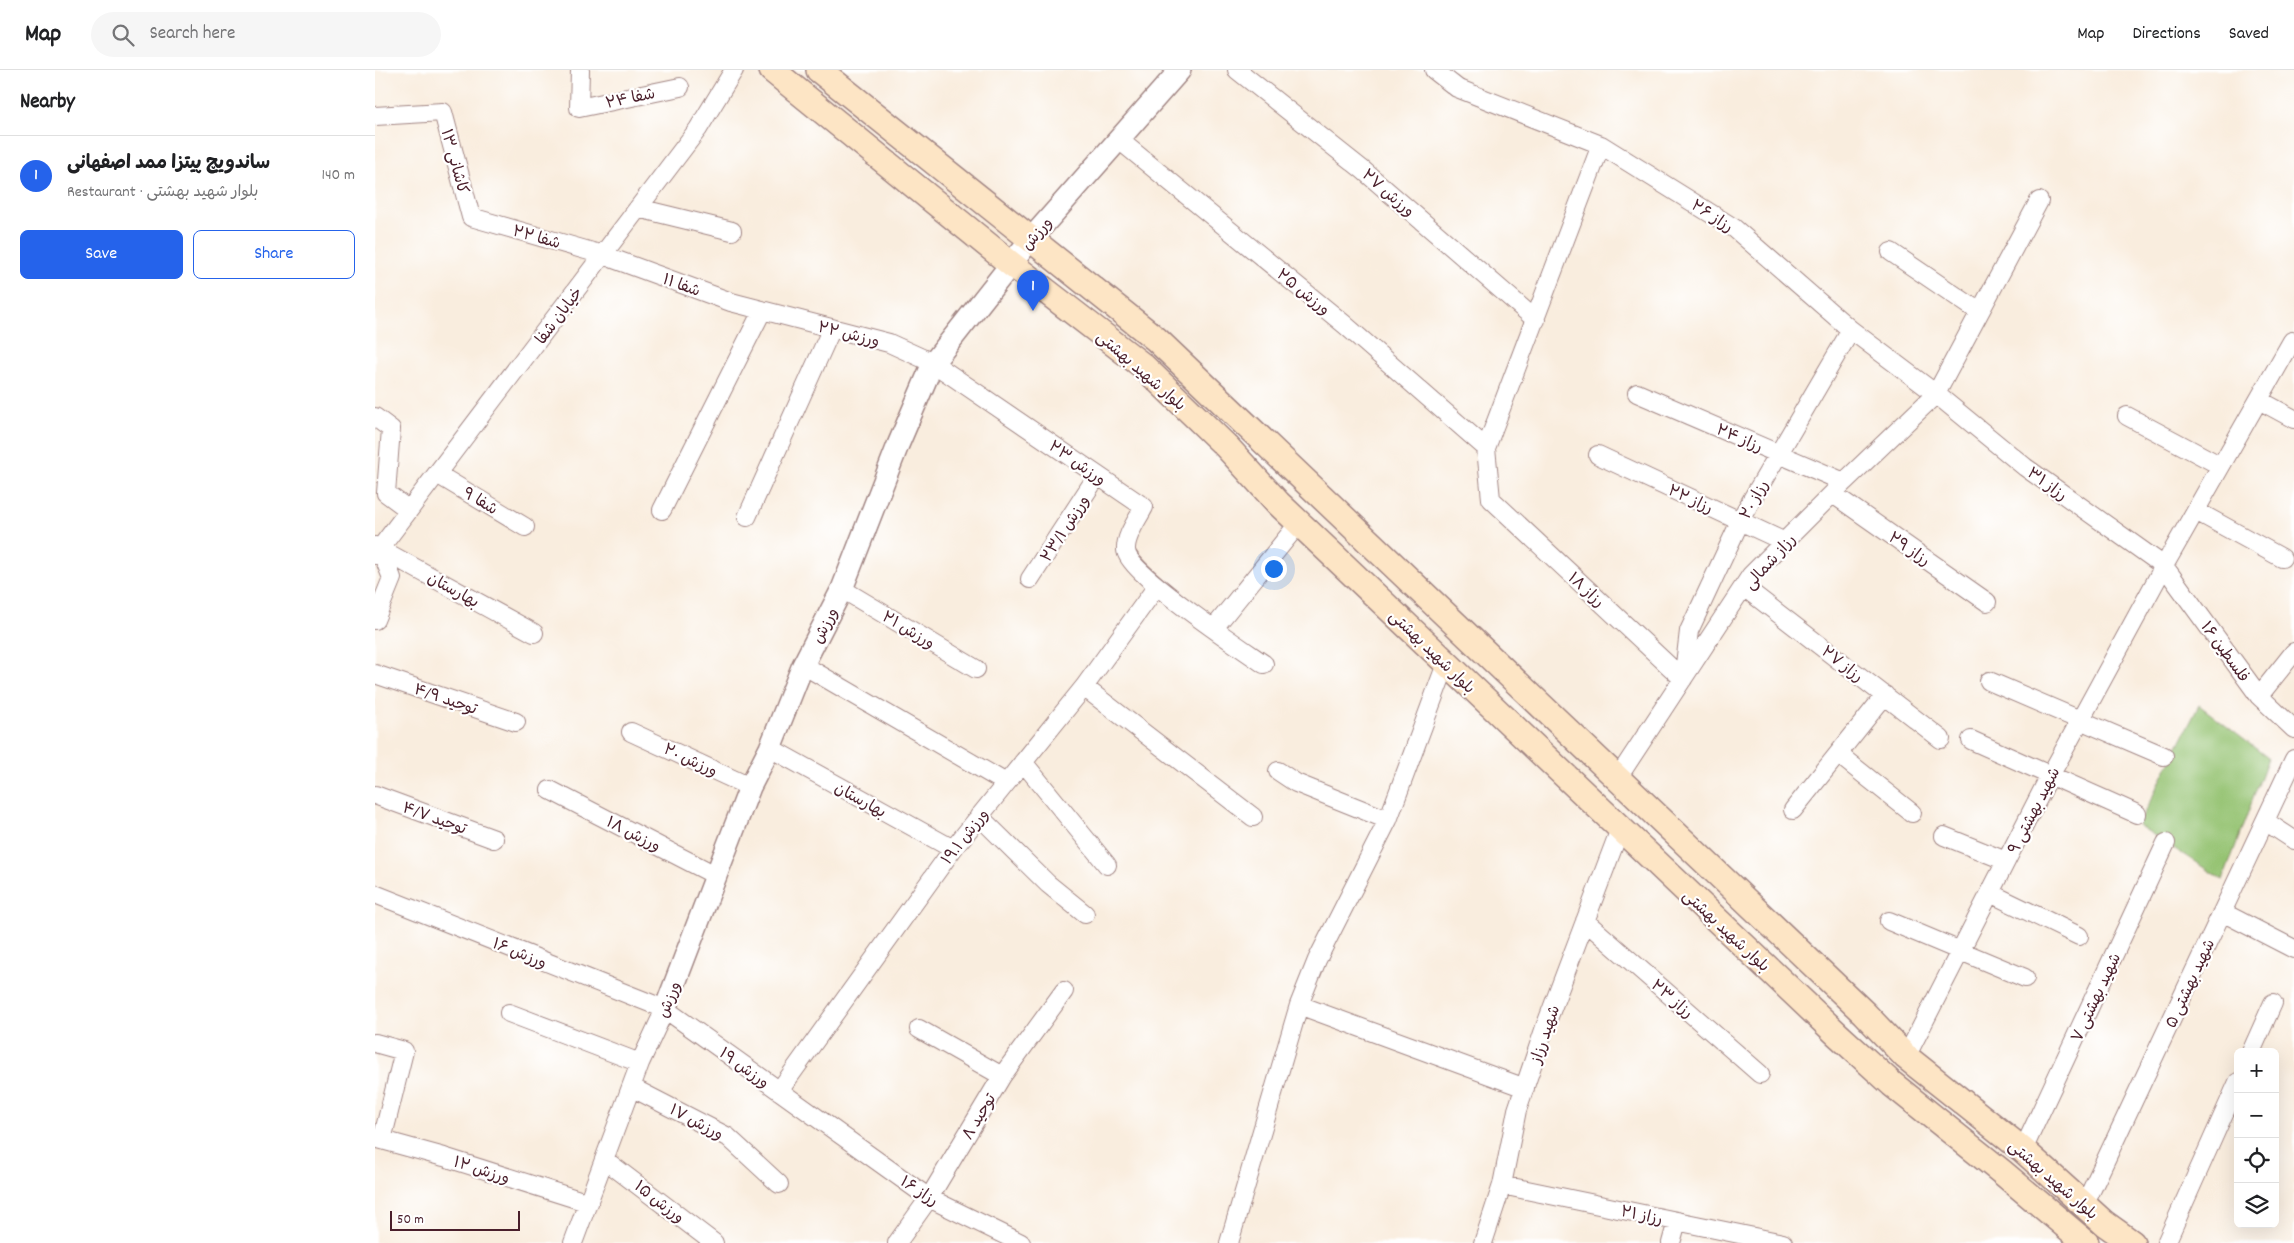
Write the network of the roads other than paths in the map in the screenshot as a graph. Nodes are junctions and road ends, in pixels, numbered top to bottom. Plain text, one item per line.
1 (580, 70) edge
2 (734, 70) edge
3 (772, 70) edge
4 (819, 70) edge
5 (1180, 70) edge
6 (1237, 70) edge
7 (1434, 70) edge
8 (680, 87) dead end
9 (375, 116) edge
10 (1119, 139) junction
11 (1601, 145) junction
12 (2039, 201) dead end
13 (638, 208) junction
14 (471, 217) joint
15 (732, 230) dead end
16 (1030, 240) junction
17 (1891, 252) dead end
18 (603, 255) junction
19 (1011, 264) junction
20 (762, 311) junction
21 (1978, 311) junction
22 (1536, 320) junction
23 (832, 328) junction
24 (1851, 330) junction
25 (2292, 341) dead end
26 (933, 363) junction
27 (1637, 393) dead end
28 (1936, 394) junction
29 (2259, 400) junction
30 (2127, 416) dead end
31 (375, 417) edge
32 (2294, 419) edge
33 (1486, 448) junction
34 (1779, 454) junction
35 (1598, 455) dead end
36 (2221, 466) junction
37 (437, 474) junction
38 (1097, 476) junction
39 (1838, 488) junction
40 (409, 510) junction
41 (662, 510) dead end
42 (2196, 511) junction
43 (747, 517) dead end
44 (1740, 521) junction
45 (1299, 523) junction
46 (525, 527) dead end
47 (1785, 542) junction
48 (377, 550) edge
49 (2281, 558) dead end
50 (2164, 566) junction
51 (1030, 579) dead end
52 (1157, 586) junction
53 (1744, 587) junction
54 (842, 589) junction
55 (1987, 602) dead end
56 (375, 620) edge
57 (1214, 628) junction
58 (534, 633) dead end
59 (2294, 652) edge
60 (1264, 664) dead end
61 (1446, 664) junction
62 (803, 665) junction
63 (976, 669) dead end
64 (1505, 672) junction
65 (375, 674) edge
66 (1683, 679) junction
67 (1989, 681) dead end
68 (1083, 687) junction
69 (1885, 695) junction
70 (2259, 696) junction
71 (1481, 697) junction
72 (2080, 721) junction
73 (516, 722) dead end
74 (2294, 729) edge
75 (631, 732) dead end
76 (1941, 738) dead end
77 (1971, 740) dead end
78 (769, 748) junction
79 (1838, 754) junction
80 (2163, 756) dead end
81 (2294, 759) edge
82 (1023, 762) junction
83 (1278, 771) dead end
84 (2050, 776) junction
85 (1617, 779) junction
86 (1006, 783) junction
87 (750, 787) junction
88 (550, 790) dead end
89 (375, 795) edge
90 (1793, 810) dead end
91 (1912, 813) dead end
92 (2137, 814) dead end
93 (979, 816) junction
94 (1253, 817) dead end
95 (1387, 820) junction
96 (2265, 821) junction
97 (1620, 829) junction
98 (1944, 836) dead end
99 (494, 838) dead end
100 (2294, 840) edge
101 (2166, 843) dead end
102 (953, 849) junction
103 (2006, 861) junction
104 (1107, 865) dead end
105 (717, 876) junction
106 (1990, 893) junction
107 (375, 894) edge
108 (2222, 912) junction
109 (1085, 914) dead end
110 (1585, 921) junction
111 (1889, 922) dead end
112 (2079, 936) dead end
113 (2294, 949) edge
114 (1960, 951) junction
115 (2025, 978) dead end
116 (1064, 991) dead end
117 (2273, 1004) dead end
118 (1299, 1005) junction
119 (665, 1009) junction
120 (509, 1013) dead end
121 (919, 1029) dead end
122 (375, 1043) edge
123 (2253, 1048) edge
124 (1907, 1057) junction
125 (640, 1063) junction
126 (1760, 1074) dead end
127 (1002, 1076) junction
128 (631, 1087) junction
129 (1525, 1088) junction
130 (779, 1091) junction
131 (2234, 1091) edge
132 (826, 1125) joint
133 (378, 1139) edge
134 (2023, 1150) junction
135 (605, 1160) junction
136 (779, 1184) dead end
137 (1502, 1185) junction
138 (929, 1198) junction
139 (589, 1202) junction
140 (2084, 1206) junction
141 (1677, 1221) junction
142 (2079, 1241) edge
143 (1775, 1242) edge
144 (573, 1243) edge
145 (714, 1243) edge
146 (897, 1243) edge
147 (1021, 1243) edge
148 (1229, 1243) edge
149 (1483, 1243) edge
150 (1671, 1243) edge
151 (2131, 1243) edge
152 (2166, 1243) edge

1 - 8 street, شفا ۲۴
2 - 13 street, خیابان شفا
3 - 19 main road, بلوار شهید بهشتی
4 - 16 main road, بلوار شهید بهشتی
5 - 10 street, ورزش
6 - 22 street, ورزش ۲۷
7 - 11 street, رزاز ۲۶
9 - 14 street, کاشانی ۱۳
10 - 16 street, ورزش
10 - 33 street, ورزش ۲۵
11 - 22 street
11 - 24 street, رزاز ۲۶
12 - 21 street, رزاز شمالی
13 - 15 street
13 - 18 street, خیابان شفا
14 - 18 street, شفا ۲۲
16 - 19 street, ورزش
16 - 64 main road, بلوار شهید بهشتی
17 - 21 street
18 - 20 street, شفا ۱۱
18 - 37 street, خیابان شفا
19 - 26 street, ورزش
19 - 45 main road, بلوار شهید بهشتی
20 - 23 street, ورزش ۲۲
20 - 41 street
21 - 28 street, رزاز شمالی
22 - 33 street
23 - 26 street, ورزش ۲۲
23 - 43 street
24 - 28 street, رزاز ۲۶
24 - 34 street, رزاز ۲۰
25 - 29 street, شهید بهشتی ۹
26 - 38 street, ورزش ۲۳
26 - 54 street, ورزش
27 - 34 street, رزاز ۲۴
28 - 39 street, رزاز شمالی
28 - 50 street, رزاز ۳۱
29 - 32 street
29 - 36 street, شهید بهشتی ۹
30 - 36 street
31 - 40 street
33 - 66 street, رزاز ۱۸
34 - 39 street, رزاز ۲۴
34 - 44 street, رزاز ۲۰
35 - 44 street, رزاز ۲۲
36 - 42 street, شهید بهشتی ۹
37 - 40 street, خیابان شفا
37 - 46 street, شفا ۹
38 - 51 street, ورزش ۲۳/۱
38 - 52 street, ورزش ۲۳
39 - 47 street, رزاز شمالی
39 - 55 street, رزاز ۲۹
40 - 48 street, خیابان شفا
42 - 49 street
42 - 50 street, شهید بهشتی ۹
44 - 47 street, رزاز ۲۲
44 - 66 street, رزاز ۲۰
45 - 57 street
45 - 61 main road, بلوار شهید بهشتی
47 - 53 street, رزاز شمالی
48 - 56 street
48 - 58 street, بهارستان
50 - 70 street, فلسطین ۱۶
50 - 72 street, شهید بهشتی ۹
52 - 57 street
52 - 68 street, ورزش ۱۹.۱
53 - 66 street, رزاز شمالی
53 - 69 street, رزاز ۲۷
54 - 62 street, ورزش
54 - 63 street, ورزش ۲۱
57 - 60 street
59 - 70 street
61 - 71 main road, بلوار شهید بهشتی
61 - 95 street
62 - 78 street, ورزش
62 - 86 street
64 - 71 main road
64 - 85 main road, بلوار شهید بهشتی
65 - 73 street, توحید ۴/۹
66 - 85 street, رزاز شمالی
67 - 72 street
68 - 82 street, ورزش ۱۹.۱
68 - 94 street
69 - 76 street, رزاز ۲۷
69 - 79 street
70 - 74 street, فلسطین ۱۶
71 - 97 main road, بلوار شهید بهشتی
72 - 80 street
72 - 84 street, شهید بهشتی ۹
75 - 87 street, ورزش ۲۰
77 - 84 street
78 - 87 street, ورزش
78 - 102 street, بهارستان
79 - 90 street
79 - 91 street
81 - 96 street, شهید بهشتی ۵
82 - 86 street, ورزش ۱۹.۱
82 - 104 street
83 - 95 street
84 - 92 street
84 - 103 street, شهید بهشتی ۹
85 - 124 main road, بلوار شهید بهشتی
86 - 93 street, ورزش ۱۹.۱
87 - 105 street, ورزش
88 - 105 street, ورزش ۱۸
89 - 99 street, توحید ۴/۷
93 - 102 street, ورزش ۱۹.۱
93 - 109 street
95 - 118 street
96 - 100 street
96 - 108 street, شهید بهشتی ۵
97 - 110 street, شهید رزاز
97 - 142 main road, بلوار شهید بهشتی
98 - 103 street
101 - 134 street, شهید بهشتی ۷
102 - 130 street, ورزش ۱۹.۱
103 - 106 street, شهید بهشتی ۹
105 - 119 street, ورزش
106 - 112 street
106 - 114 street, شهید بهشتی ۹
107 - 119 street, ورزش ۱۶
108 - 113 street
108 - 140 street, شهید بهشتی ۵
110 - 126 street, رزاز ۲۳
110 - 129 street, شهید رزاز
111 - 114 street
114 - 115 street
114 - 124 street, شهید بهشتی ۹
116 - 127 street, توحید ۸
117 - 123 street
118 - 129 street
118 - 148 street
119 - 125 street, ورزش
119 - 130 street, ورزش ۱۹
120 - 125 street
121 - 127 street
122 - 133 street
124 - 134 main road, بلوار شهید بهشتی
125 - 128 street, ورزش
127 - 138 street, توحید ۸
128 - 135 street, ورزش
128 - 136 street, ورزش ۱۷
129 - 137 street, شهید رزاز
130 - 132 street, ورزش ۱۹
131 - 152 street
132 - 138 street, رزاز ۱۶
133 - 139 street, ورزش ۱۲
134 - 140 main road, بلوار شهید بهشتی
135 - 139 street, ورزش
135 - 145 street, ورزش ۱۵
137 - 141 street, رزاز ۲۱
137 - 149 street, شهید رزاز
138 - 146 street, توحید ۸
138 - 147 street, رزاز ۱۶
139 - 144 street, ورزش
140 - 151 main road, بلوار شهید بهشتی
141 - 143 street, رزاز ۲۱
141 - 150 street

